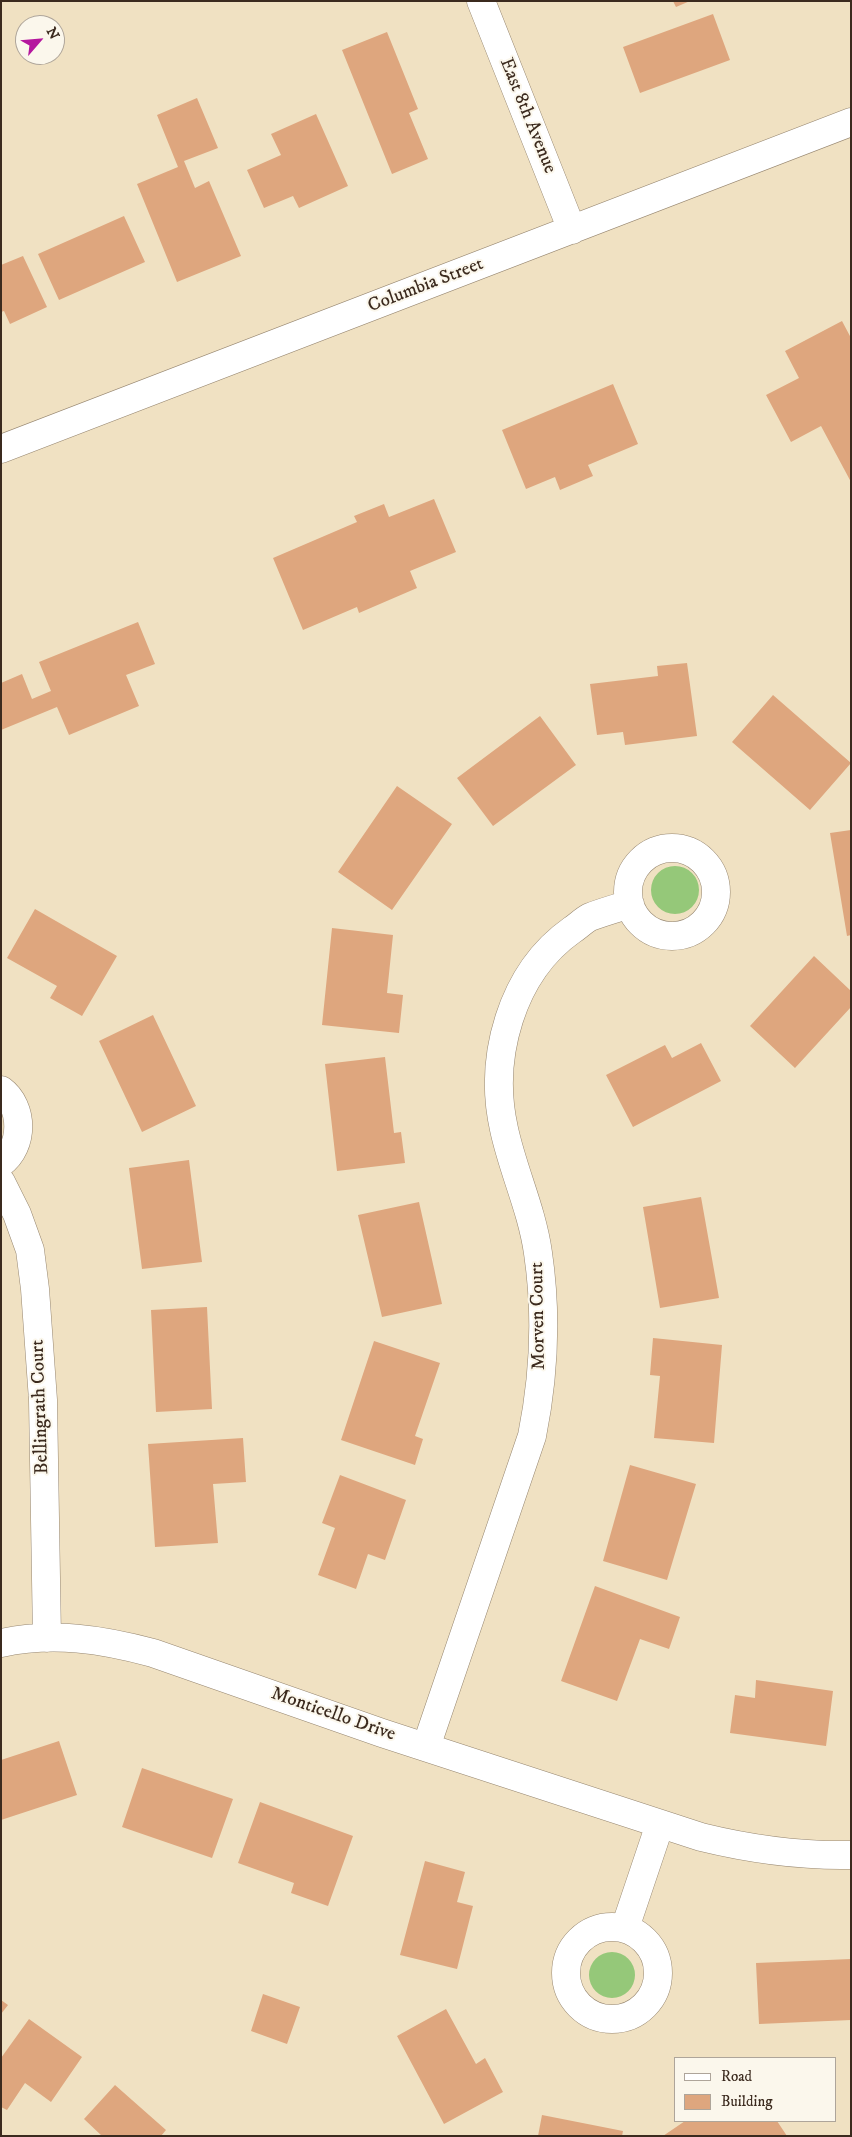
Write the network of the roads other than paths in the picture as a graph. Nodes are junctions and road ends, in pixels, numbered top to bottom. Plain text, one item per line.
1 (481, 1) edge
2 (851, 122) edge
3 (572, 230) junction
4 (1, 450) edge
5 (630, 904) dead end
6 (1, 1090) edge
7 (1, 1163) edge
8 (1, 1182) edge
9 (47, 1638) junction
10 (1, 1643) edge
11 (426, 1747) junction
12 (660, 1824) junction
13 (851, 1854) edge
14 (625, 1928) dead end

1 - 3 street, East 8th Avenue
2 - 3 street, Columbia Street
3 - 4 street, Columbia Street
5 - 11 street, Morven Court
6 - 7 street
8 - 9 street, Bellingrath Court
9 - 10 street, Monticello Drive
9 - 11 street, Monticello Drive
11 - 12 street, Monticello Drive
12 - 13 street, Monticello Drive
12 - 14 street

